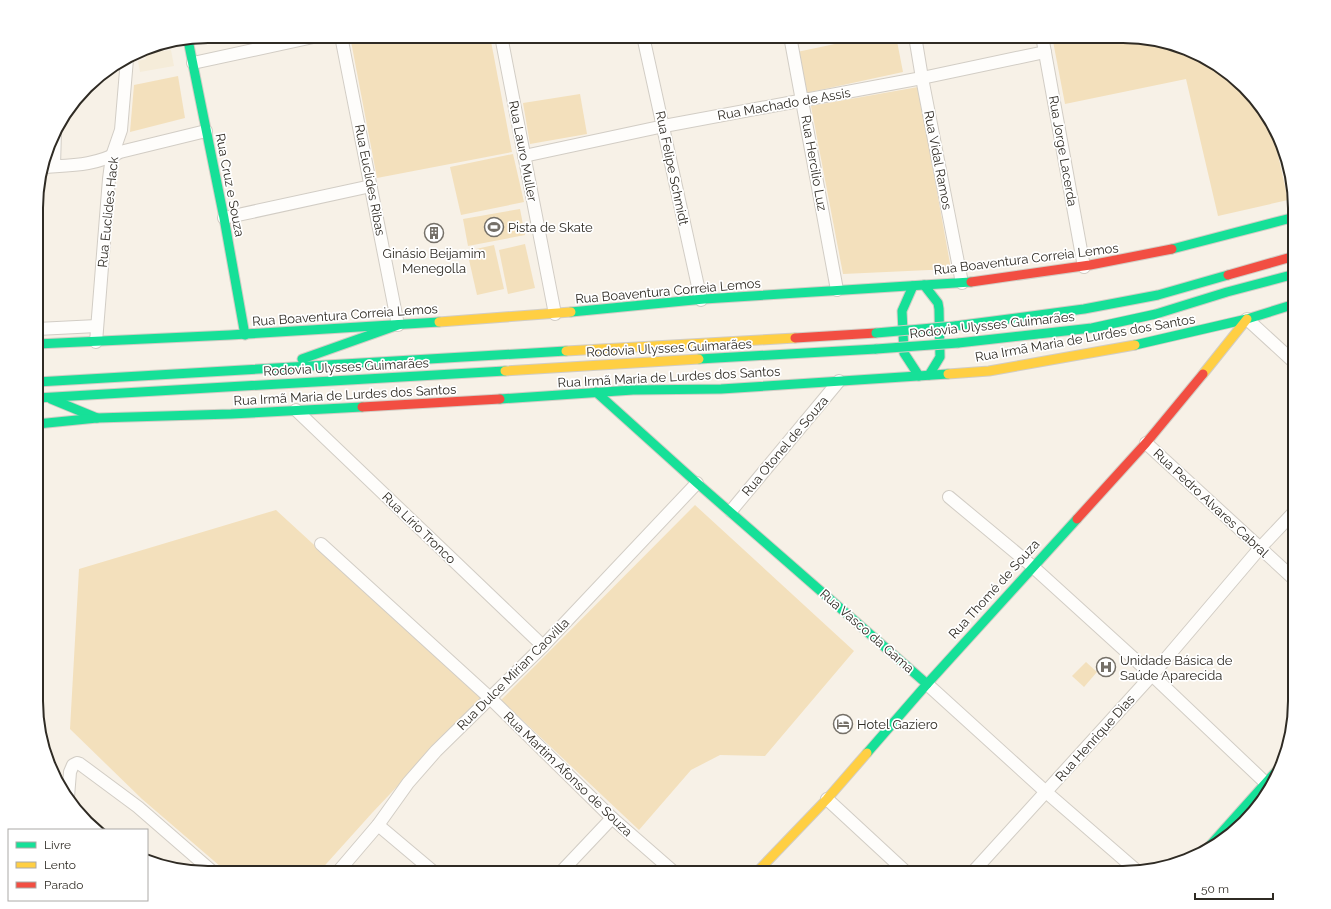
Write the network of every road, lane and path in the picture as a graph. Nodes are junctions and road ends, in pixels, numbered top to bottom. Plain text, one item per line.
1 (286, 43) edge
2 (342, 43) edge
3 (502, 43) edge
4 (645, 43) edge
5 (791, 43) edge
6 (917, 43) edge
7 (1043, 43) edge
8 (189, 44) edge
9 (1045, 52) junction
10 (193, 63) junction
11 (126, 65) edge
12 (922, 78) junction
13 (802, 101) junction
14 (664, 126) junction
15 (206, 131) junction
16 (112, 156) junction
17 (524, 156) junction
18 (49, 167) edge
19 (371, 186) junction
20 (224, 218) junction
21 (1288, 219) edge
22 (1288, 258) edge
23 (1084, 266) junction
24 (1288, 276) edge
25 (962, 283) junction
26 (924, 285) junction
27 (912, 286) junction
28 (837, 290) junction
29 (944, 293) junction
30 (700, 300) junction
31 (1288, 306) edge
32 (555, 314) junction
33 (1247, 319) junction
34 (398, 325) junction
35 (98, 326) junction
36 (43, 329) edge
37 (245, 335) junction
38 (96, 342) junction
39 (43, 344) edge
40 (940, 357) junction
41 (1288, 357) edge
42 (901, 359) junction
43 (279, 368) junction
44 (956, 373) junction
45 (930, 374) junction
46 (919, 376) junction
47 (889, 378) junction
48 (839, 381) junction
49 (43, 382) edge
50 (596, 392) junction
51 (43, 398) edge
52 (43, 398) edge
53 (296, 410) junction
54 (97, 418) junction
55 (43, 423) edge
56 (1146, 443) junction
57 (697, 483) junction
58 (949, 497) dead end
59 (731, 511) junction
60 (1288, 518) edge
61 (321, 544) dead end
62 (1260, 548) junction
63 (1032, 566) junction
64 (1288, 574) edge
65 (543, 646) junction
66 (1152, 675) junction
67 (927, 684) junction
68 (490, 698) junction
69 (1267, 783) edge
70 (69, 789) edge
71 (1261, 791) edge
72 (1046, 792) junction
73 (827, 799) junction
74 (612, 818) junction
75 (378, 825) junction
76 (1221, 834) edge
77 (206, 866) edge
78 (343, 866) edge
79 (427, 866) edge
80 (567, 866) edge
81 (667, 866) edge
82 (763, 866) edge
83 (899, 866) edge
84 (978, 866) edge
85 (1131, 866) edge

1 - 10 street
2 - 19 street, Rua Euclides Ribas
3 - 17 street, Rua Lauro Muller
4 - 14 street, Rua Felipe Schmidt
5 - 13 street, Rua Hercilio Luz
6 - 12 street, Rua Vidal Ramos
7 - 9 street, Rua Jorge Lacerda
8 - 10 main road, Rua Cruz e Souza
9 - 12 street, Rua Machado de Assis
9 - 23 street, Rua Jorge Lacerda
10 - 15 main road, Rua Cruz e Souza
11 - 16 street, Rua Euclides Hack
12 - 13 street, Rua Machado de Assis
12 - 25 street, Rua Vidal Ramos
13 - 14 street, Rua Machado de Assis
13 - 28 street, Rua Hercilio Luz
14 - 17 street, Rua Machado de Assis
14 - 30 street, Rua Felipe Schmidt
15 - 16 street
15 - 20 main road, Rua Cruz e Souza
16 - 18 street
16 - 35 street, Rua Euclides Hack
17 - 32 street, Rua Lauro Muller
19 - 20 street
19 - 34 street, Rua Euclides Ribas
20 - 37 main road, Rua Cruz e Souza
21 - 23 main road, Rua Boaventura Correia Lemos
22 - 43 main road, Rodovia Ulysses Guimarães, bridge
23 - 25 main road, Rua Boaventura Correia Lemos
24 - 51 main road, Rodovia Ulysses Guimarães, bridge
25 - 29 main road, Rua Boaventura Correia Lemos
26 - 27 main road, Rua Boaventura Correia Lemos
26 - 29 main road, Rua Boaventura Correia Lemos
26 - 29 main road
27 - 28 main road, Rua Boaventura Correia Lemos
27 - 42 main road
28 - 30 main road, Rua Boaventura Correia Lemos
29 - 40 main road
30 - 32 main road, Rua Boaventura Correia Lemos
31 - 33 main road, Rua Irmã Maria de Lurdes dos Santos
32 - 34 main road, Rua Boaventura Correia Lemos
33 - 41 street
33 - 44 main road, Rua Irmã Maria de Lurdes dos Santos
33 - 56 main road, Rua Thomé de Souza
34 - 37 main road, Rua Boaventura Correia Lemos
34 - 43 main road
35 - 36 street
35 - 38 street, Rua Euclides Hack
37 - 38 main road, Rua Boaventura Correia Lemos
38 - 39 main road, Rua Boaventura Correia Lemos
40 - 44 main road
40 - 45 main road
42 - 46 main road
42 - 47 main road
43 - 49 main road, Rodovia Ulysses Guimarães
44 - 45 main road, Rua Irmã Maria de Lurdes dos Santos
45 - 46 main road, Rua Irmã Maria de Lurdes dos Santos
46 - 47 main road, Rua Irmã Maria de Lurdes dos Santos
47 - 48 main road, Rua Irmã Maria de Lurdes dos Santos
48 - 50 main road, Rua Irmã Maria de Lurdes dos Santos
48 - 59 street, Rua Otonel de Souza
50 - 53 main road, Rua Irmã Maria de Lurdes dos Santos
50 - 57 main road, Rua Vasco da Gama
52 - 54 main road
53 - 54 main road, Rua Irmã Maria de Lurdes dos Santos
53 - 65 street, Rua Lírio Tronco
54 - 55 main road, Rua Irmã Maria de Lurdes dos Santos
56 - 62 street, Rua Pedro Alvares Cabral
56 - 63 main road, Rua Thomé de Souza
57 - 59 main road, Rua Vasco da Gama
57 - 65 street, Rua Dulce Mirian Caovilla
58 - 63 street
59 - 67 main road, Rua Vasco da Gama
60 - 62 street, Rua Henrique Dias
61 - 68 street, Rua Martim Afonso de Souza
62 - 64 street, Rua Pedro Alvares Cabral
62 - 66 street, Rua Henrique Dias
63 - 66 street
63 - 67 main road, Rua Thomé de Souza
65 - 68 street, Rua Dulce Mirian Caovilla
66 - 69 street
66 - 72 street, Rua Henrique Dias
67 - 72 street, Rua Vasco da Gama
67 - 73 main road, Rua Thomé de Souza
68 - 74 street, Rua Martim Afonso de Souza
68 - 75 street, Rua Dulce Mirian Caovilla
70 - 77 street
71 - 76 main road
72 - 84 street, Rua Henrique Dias
72 - 85 street, Rua Vasco da Gama
73 - 82 main road, Rua Thomé de Souza
73 - 83 street
74 - 80 street
74 - 81 street, Rua Martim Afonso de Souza
75 - 78 street, Rua Dulce Mirian Caovilla
75 - 79 street

